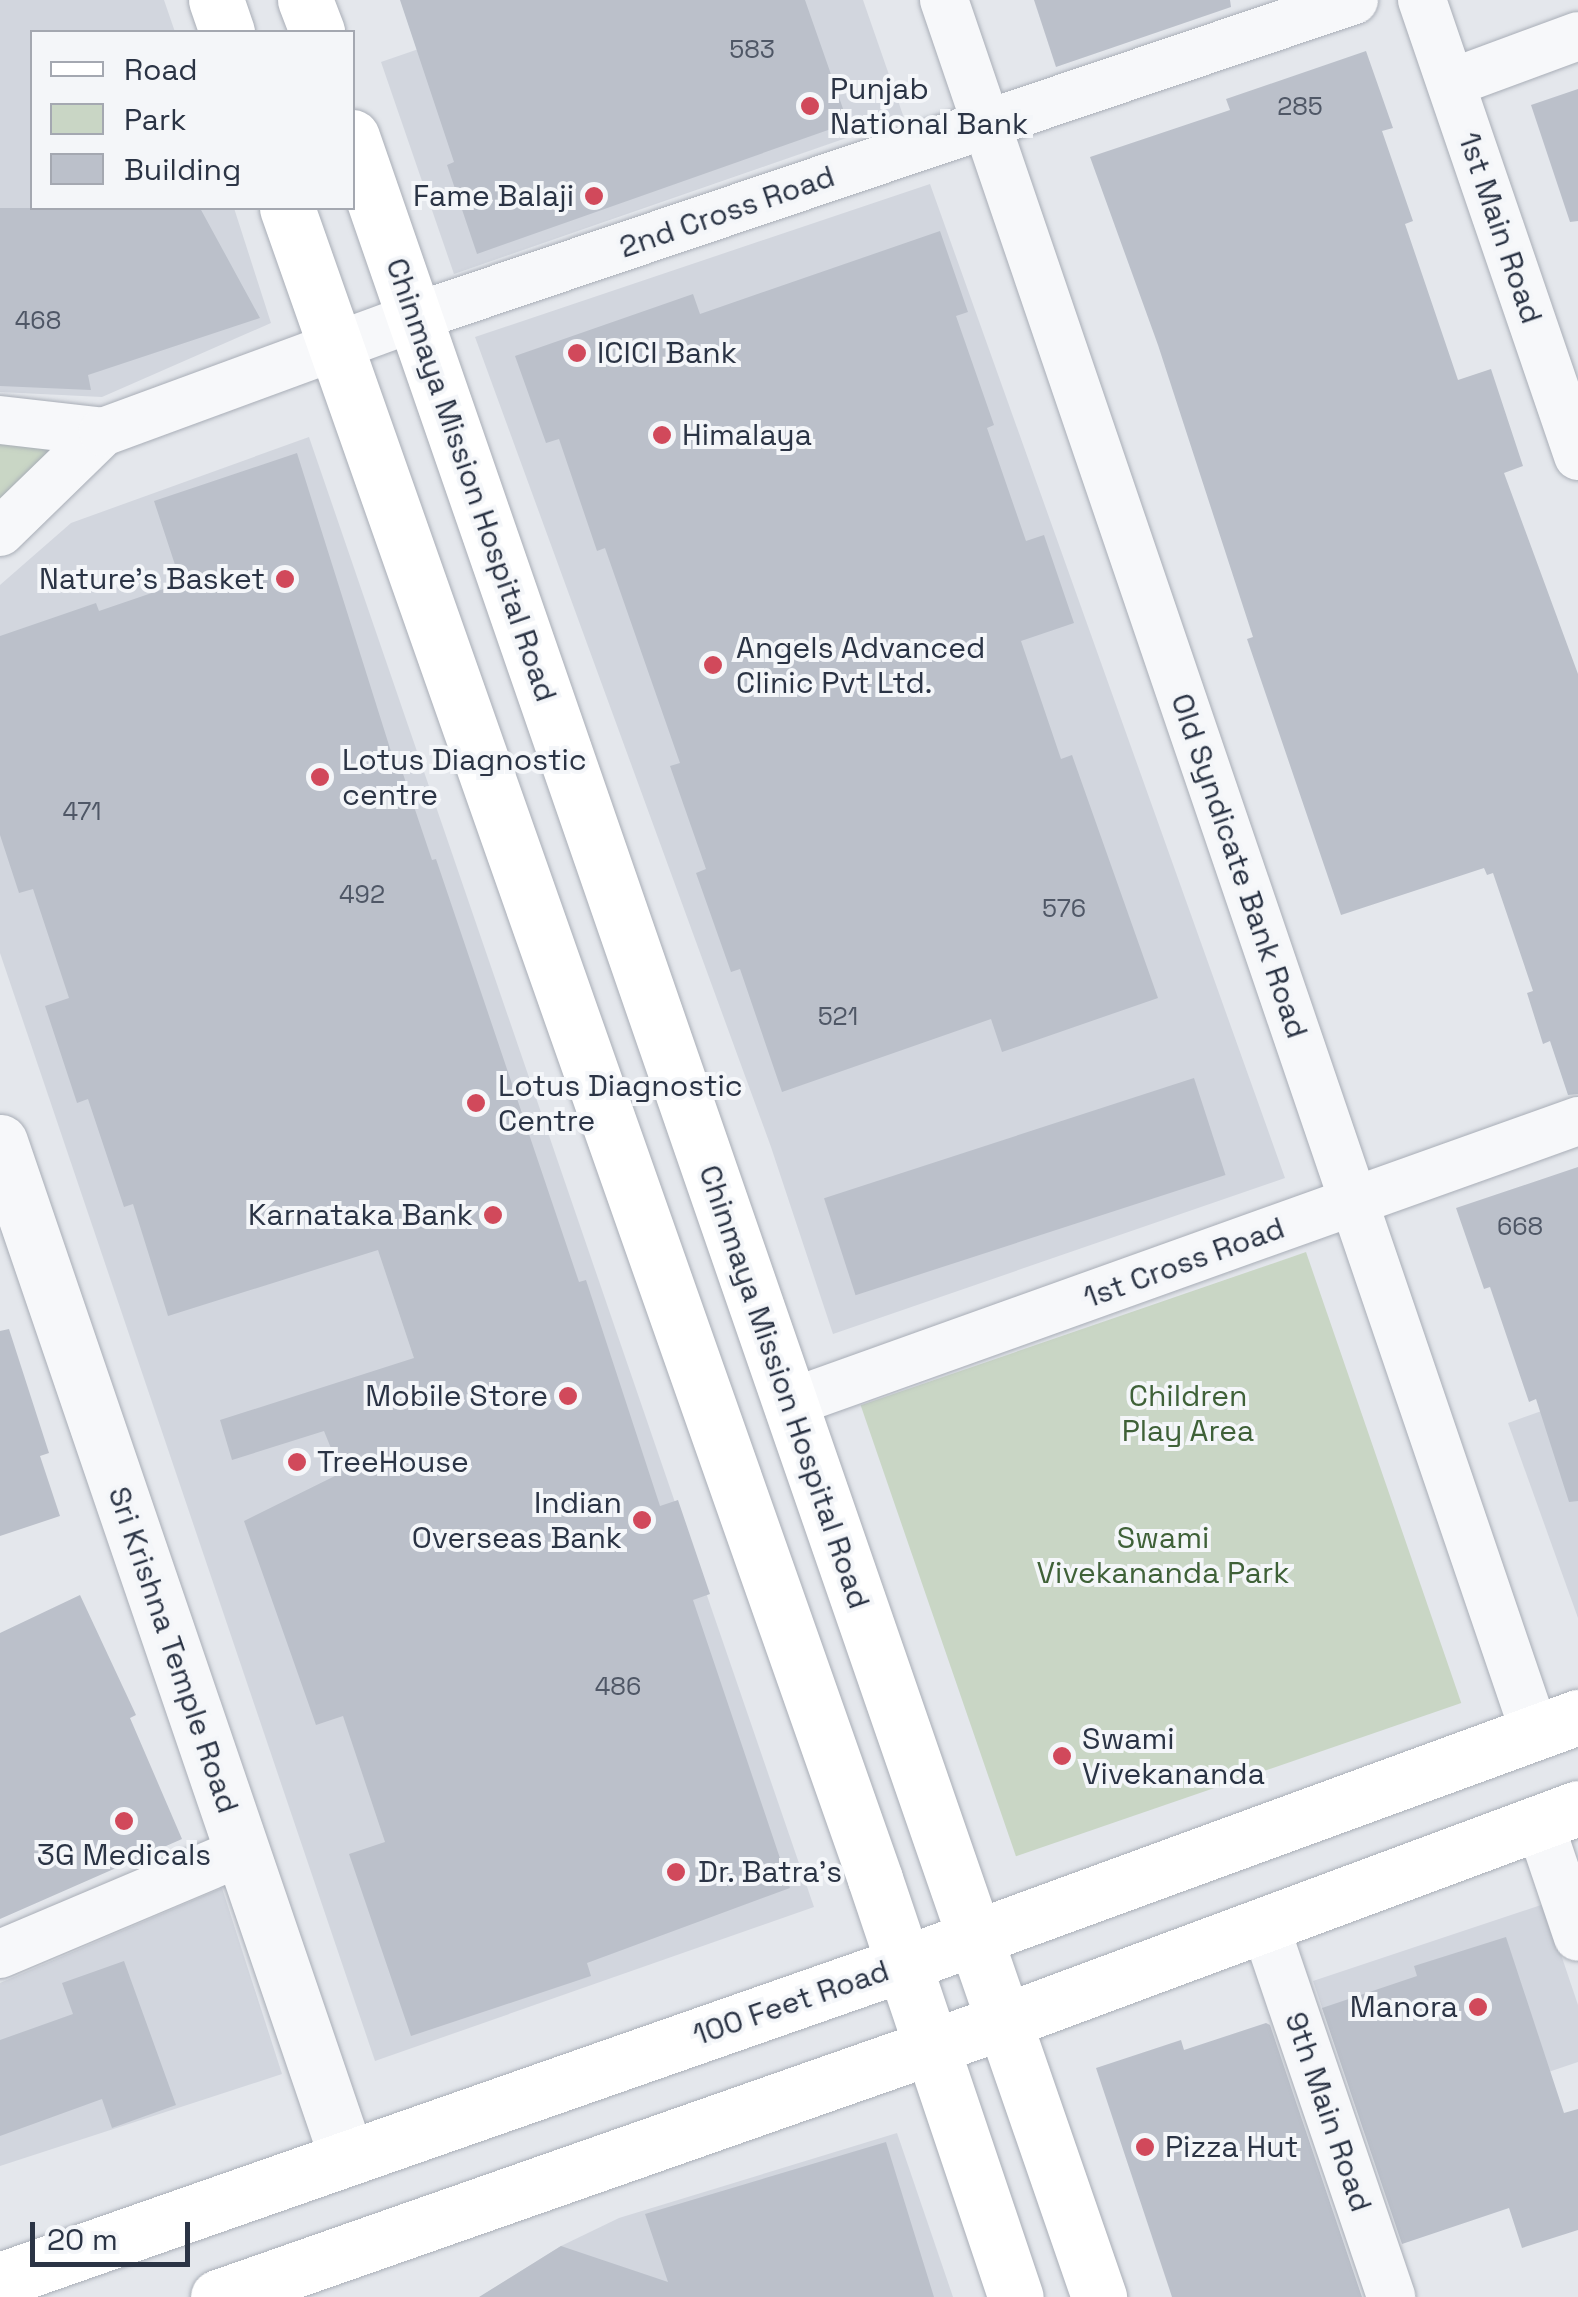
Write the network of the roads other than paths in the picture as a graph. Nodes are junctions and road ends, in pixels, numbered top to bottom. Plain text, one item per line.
1 (216, 0) edge
2 (306, 0) edge
3 (944, 0) edge
4 (1354, 0) edge
5 (1422, 0) edge
6 (226, 30) edge
7 (316, 30) edge
8 (1578, 36) edge
9 (1450, 83) junction
10 (986, 124) junction
11 (355, 145) edge
12 (288, 210) edge
13 (415, 317) junction
14 (335, 346) junction
15 (0, 420) edge
16 (103, 432) junction
17 (1578, 456) edge
18 (0, 532) edge
19 (1578, 1121) edge
20 (0, 1142) edge
21 (1354, 1203) junction
22 (790, 1403) junction
23 (1556, 1725) edge
24 (1558, 1815) edge
25 (242, 1852) junction
26 (1266, 1926) junction
27 (1578, 1938) edge
28 (974, 1939) junction
29 (0, 1954) edge
30 (903, 1964) junction
31 (1002, 2022) junction
32 (931, 2047) junction
33 (347, 2158) junction
34 (0, 2280) edge
35 (218, 2297) edge
36 (1016, 2297) edge
37 (1099, 2297) edge
38 (1391, 2297) edge

1 - 6 main road
2 - 7 main road
3 - 10 street, Old Syndicate Bank Road
4 - 10 street, 2nd Cross Road
5 - 9 street, 1st Main Road
8 - 9 street
9 - 17 street, 1st Main Road
10 - 13 street, 2nd Cross Road
10 - 21 street, Old Syndicate Bank Road
11 - 13 main road, Chinmaya Mission Hospital Road
12 - 14 main road
13 - 14 street, 2nd Cross Road
13 - 22 main road, Chinmaya Mission Hospital Road
14 - 16 street, 2nd Cross Road
14 - 30 main road
15 - 16 street, 2nd Cross Road
16 - 18 street, 2nd Cross Road
19 - 21 street, 1st Cross Road
20 - 25 street, Sri Krishna Temple Road
21 - 22 street, 1st Cross Road
21 - 23 street, Old Syndicate Bank Road
22 - 28 main road, Chinmaya Mission Hospital Road
23 - 28 main road, 100 Feet Road
24 - 26 main road
24 - 27 street
25 - 29 street
25 - 33 street, Sri Krishna Temple Road
26 - 31 main road
26 - 38 street, 9th Main Road
28 - 30 main road, 100 Feet Road
28 - 31 main road, Chinmaya Mission Hospital Road
30 - 32 main road
30 - 33 main road, 100 Feet Road
31 - 32 main road
31 - 37 main road, Chinmaya Mission Hospital Road
32 - 35 main road
32 - 36 main road
33 - 34 main road, 100 Feet Road

